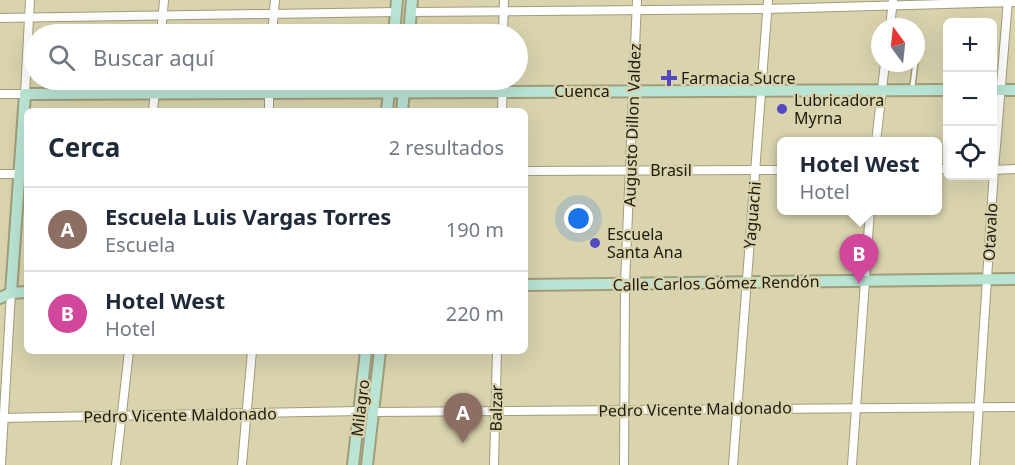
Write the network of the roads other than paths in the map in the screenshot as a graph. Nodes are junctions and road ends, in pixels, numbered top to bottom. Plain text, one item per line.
1 (30, 0) edge
2 (164, 0) edge
3 (275, 0) edge
4 (397, 0) edge
5 (412, 0) edge
6 (504, 0) edge
7 (768, 0) edge
8 (1010, 1) edge
9 (892, 3) edge
10 (637, 4) edge
11 (767, 9) junction
12 (504, 10) junction
13 (396, 12) junction
14 (411, 12) junction
15 (274, 14) junction
16 (162, 16) junction
17 (0, 18) edge
18 (29, 18) junction
19 (891, 18) edge
20 (29, 24) edge
21 (161, 24) edge
22 (273, 24) edge
23 (395, 24) edge
24 (410, 24) edge
25 (503, 24) edge
26 (884, 72) edge
27 (914, 72) edge
28 (528, 86) edge
29 (25, 90) edge
30 (155, 90) edge
31 (269, 90) edge
32 (394, 90) edge
33 (404, 90) edge
34 (503, 90) edge
35 (943, 90) edge
36 (997, 90) edge
37 (1015, 90) edge
38 (632, 91) junction
39 (761, 91) junction
40 (882, 91) junction
41 (912, 91) junction
42 (389, 92) junction
43 (155, 93) junction
44 (0, 94) edge
45 (25, 94) junction
46 (269, 95) junction
47 (25, 108) edge
48 (153, 108) edge
49 (269, 108) edge
50 (387, 108) edge
51 (402, 108) edge
52 (502, 108) edge
53 (24, 134) edge
54 (876, 137) edge
55 (1015, 169) edge
56 (630, 170) junction
57 (756, 170) junction
58 (777, 170) edge
59 (997, 170) edge
60 (528, 171) edge
61 (0, 174) edge
62 (23, 174) edge
63 (993, 180) edge
64 (870, 215) edge
65 (988, 279) junction
66 (1015, 279) edge
67 (864, 280) junction
68 (746, 282) junction
69 (625, 284) junction
70 (528, 285) edge
71 (0, 287) edge
72 (24, 292) edge
73 (11, 293) junction
74 (0, 298) edge
75 (129, 354) edge
76 (252, 354) edge
77 (366, 354) edge
78 (380, 354) edge
79 (497, 354) edge
80 (979, 407) junction
81 (1015, 407) edge
82 (855, 408) junction
83 (737, 409) junction
84 (624, 410) junction
85 (360, 411) junction
86 (495, 411) junction
87 (374, 412) junction
88 (246, 414) junction
89 (121, 416) junction
90 (2, 418) edge
91 (1, 465) edge
92 (116, 465) edge
93 (242, 465) edge
94 (353, 465) edge
95 (367, 465) edge
96 (494, 465) edge
97 (624, 465) edge
98 (733, 465) edge
99 (852, 465) edge
100 (975, 465) edge

1 - 18 street
2 - 16 street
3 - 15 street
4 - 13 main road
5 - 14 main road
6 - 12 street
7 - 11 street, Yaguachi
8 - 9 street
8 - 36 street, Otavalo
9 - 11 street
9 - 19 street
10 - 11 street
10 - 12 street
10 - 38 street, Augusto Dillon Valdez
11 - 39 street, Yaguachi
12 - 14 street
12 - 25 street
13 - 15 street
13 - 23 main road
14 - 24 main road
15 - 16 street
15 - 22 street
16 - 18 street
16 - 21 street
17 - 18 street
18 - 20 street
26 - 40 street
27 - 41 lane
28 - 38 main road, Cuenca
29 - 45 street
30 - 43 street
31 - 46 street
32 - 42 main road, Cuenca
33 - 51 main road
34 - 52 street
35 - 41 main road, Cuenca
36 - 37 main road
38 - 39 main road, Cuenca
38 - 56 street, Augusto Dillon Valdez
39 - 40 main road, Cuenca
39 - 57 street, Yaguachi
40 - 41 main road, Cuenca
40 - 54 street
42 - 46 main road, Cuenca
42 - 50 main road
43 - 45 main road, Cuenca
43 - 46 main road, Cuenca
43 - 48 street
44 - 45 street, Cuenca
45 - 47 main road
46 - 49 street
53 - 62 main road
55 - 59 street
56 - 57 street, Brasil
56 - 60 street, Brasil
56 - 69 street, Augusto Dillon Valdez
57 - 58 street, Brasil
57 - 68 street, Yaguachi
61 - 62 street
62 - 73 main road
63 - 65 street, Otavalo
64 - 67 street
65 - 66 main road, Calle Carlos Gómez Rendón
65 - 67 main road, Calle Carlos Gómez Rendón
65 - 80 street, Otavalo
67 - 68 main road, Calle Carlos Gómez Rendón
67 - 82 street
68 - 69 main road, Calle Carlos Gómez Rendón
68 - 83 street, Yaguachi
69 - 70 main road, Calle Carlos Gómez Rendón
69 - 84 street, Augusto Dillon Valdez
71 - 73 main road
72 - 73 main road
73 - 74 main road
73 - 90 street
75 - 89 street
76 - 88 street
77 - 85 main road, Milagro
78 - 87 main road, Milagro
79 - 86 street, Balzar
80 - 81 street, Pedro Vicente Maldonado
80 - 82 street, Pedro Vicente Maldonado
80 - 100 street, Otavalo
82 - 83 street, Pedro Vicente Maldonado
82 - 99 street
83 - 84 street, Pedro Vicente Maldonado
83 - 98 street, Yaguachi
84 - 86 street, Pedro Vicente Maldonado
84 - 97 street, Augusto Dillon Valdez
85 - 88 street, Pedro Vicente Maldonado
85 - 94 main road, Milagro
86 - 87 street, Pedro Vicente Maldonado
86 - 96 street, Balzar
87 - 95 main road, Milagro
88 - 89 street, Pedro Vicente Maldonado
88 - 93 street
89 - 90 street, Pedro Vicente Maldonado
89 - 92 street
90 - 91 street

